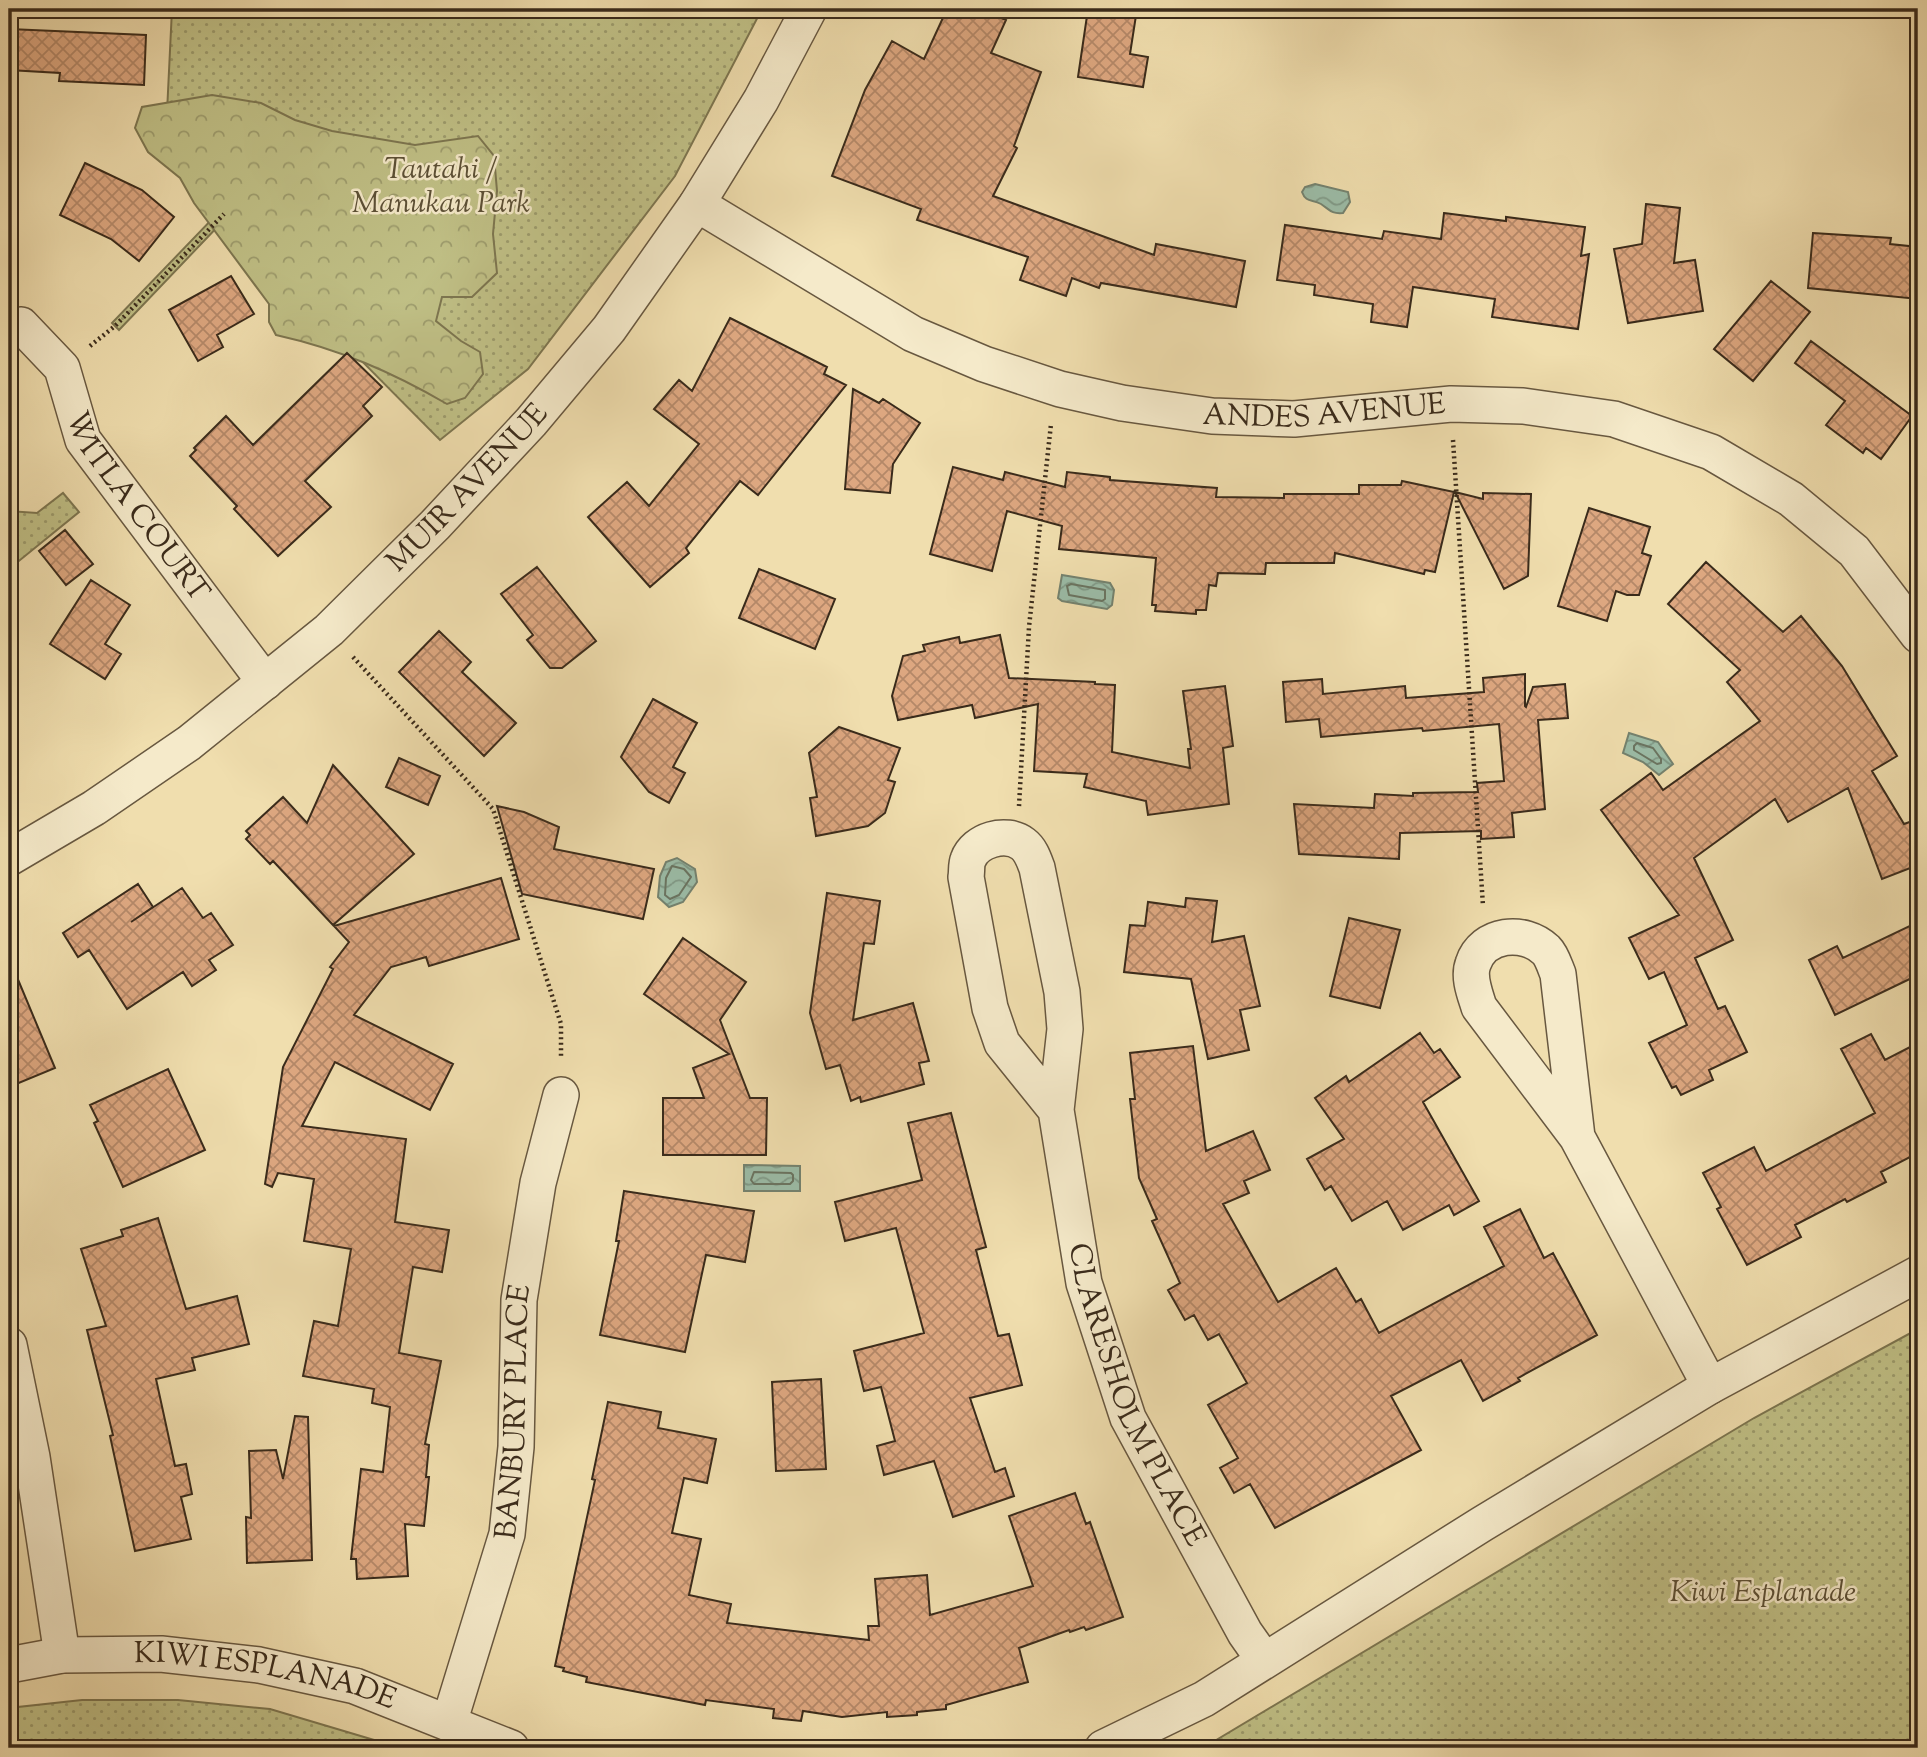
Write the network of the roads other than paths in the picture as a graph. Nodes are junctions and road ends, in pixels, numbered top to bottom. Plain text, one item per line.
1 (809, 9) edge
2 (698, 204) junction
3 (21, 325) dead end
4 (1918, 635) edge
5 (265, 682) junction
6 (9, 858) edge
7 (561, 1095) road end
8 (1056, 1110) junction
9 (1577, 1137) junction
10 (1918, 1274) edge
11 (9, 1345) edge
12 (1710, 1386) junction
13 (62, 1655) junction
14 (1264, 1660) junction
15 (9, 1665) edge
16 (449, 1723) junction
17 (511, 1748) edge
18 (1103, 1748) edge

1 - 2 street, MUIR AVENUE
2 - 4 street, ANDES AVENUE
2 - 5 street, MUIR AVENUE
3 - 5 street, WITLA COURT
5 - 6 street, MUIR AVENUE
7 - 16 street, BANBURY PLACE
8 - 8 street, CLARESHOLM PLACE
8 - 14 street, CLARESHOLM PLACE
9 - 9 street
9 - 12 street
10 - 12 street
11 - 13 street
12 - 14 street
13 - 15 street, KIWI ESPLANADE
13 - 16 street, KIWI ESPLANADE
14 - 18 street
16 - 17 street, KIWI ESPLANADE

